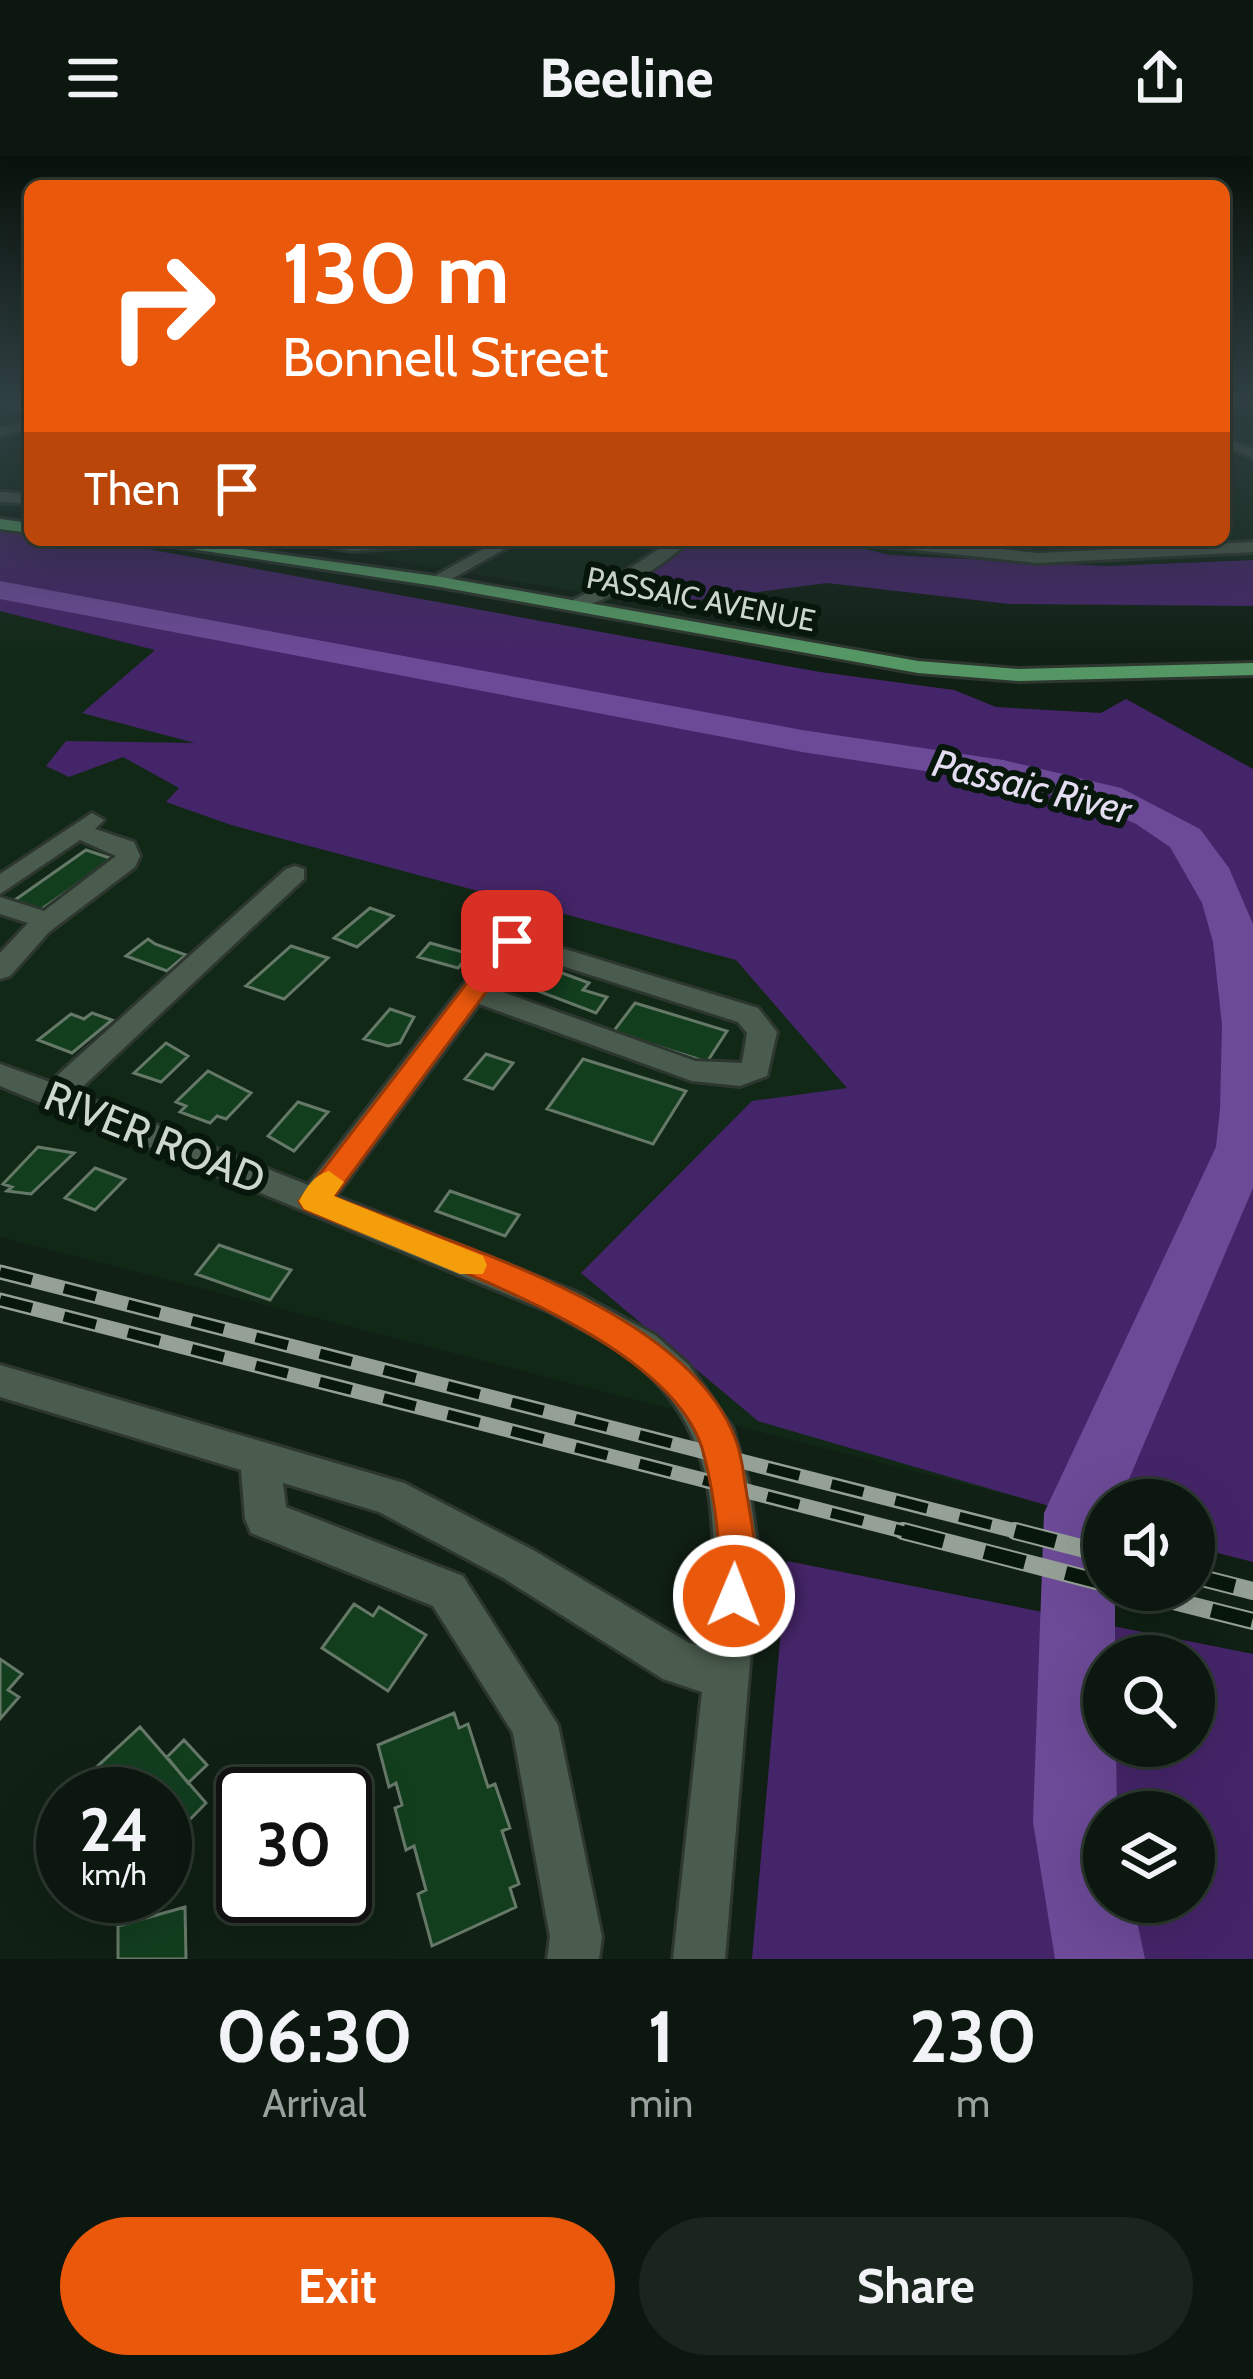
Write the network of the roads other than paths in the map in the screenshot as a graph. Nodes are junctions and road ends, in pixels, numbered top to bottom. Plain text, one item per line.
1 (1253, 545) edge
2 (184, 546) edge
3 (501, 546) edge
4 (655, 546) edge
5 (674, 546) edge
6 (909, 546) edge
7 (1074, 546) edge
8 (1089, 558) junction
9 (435, 581) junction
10 (597, 591) junction
11 (572, 605) junction
12 (1253, 669) edge
13 (295, 874) dead end
14 (0, 886) edge
15 (0, 904) edge
16 (46, 921) junction
17 (0, 970) edge
18 (473, 992) junction
19 (0, 1075) edge
20 (55, 1096) junction
21 (314, 1201) junction
22 (0, 1381) edge
23 (260, 1455) junction
24 (728, 1677) junction
25 (572, 1959) edge
26 (699, 1959) edge

1 - 8 street
2 - 9 main road, PASSAIC AVENUE
3 - 9 street
4 - 10 street
5 - 10 street
6 - 8 street
7 - 8 street
9 - 11 main road, PASSAIC AVENUE
10 - 11 street
11 - 12 main road, PASSAIC AVENUE
13 - 20 street
14 - 16 street
15 - 16 street
16 - 17 street
18 - 18 street
18 - 21 street
19 - 20 street, RIVER ROAD
20 - 21 street, RIVER ROAD
21 - 24 street, RIVER ROAD
22 - 23 street
23 - 24 street
23 - 25 street
24 - 26 street, RIVER ROAD

